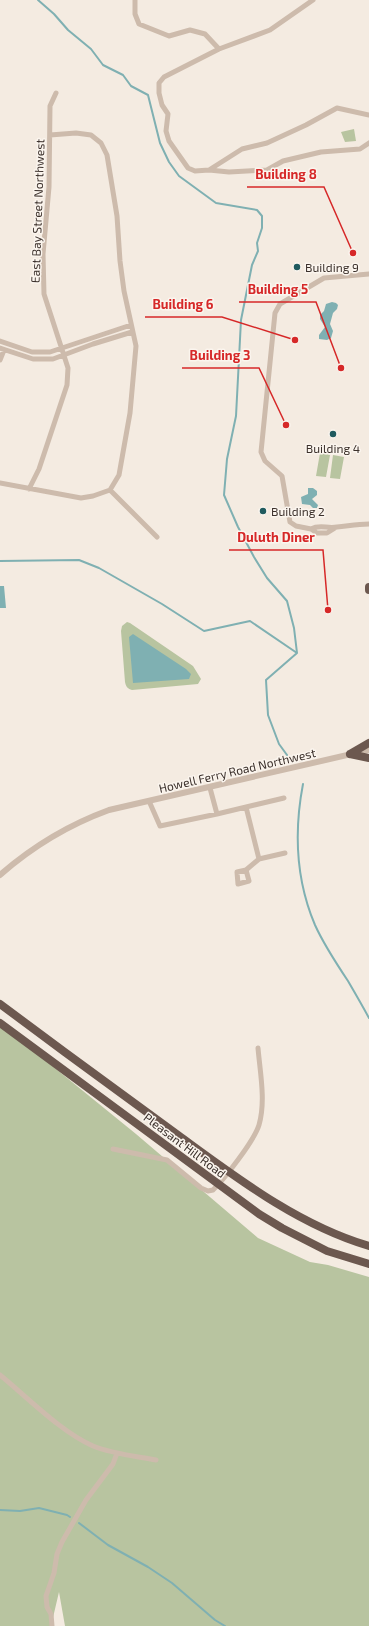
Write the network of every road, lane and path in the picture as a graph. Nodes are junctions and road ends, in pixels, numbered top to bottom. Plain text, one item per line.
1 (135, 0) edge
2 (313, 0) edge
3 (219, 49) junction
4 (56, 92) dead end
5 (369, 115) edge
6 (50, 135) junction
7 (369, 143) edge
8 (208, 170) junction
9 (369, 274) edge
10 (131, 325) junction
11 (132, 332) junction
12 (0, 341) edge
13 (62, 348) junction
14 (2, 349) edge
15 (64, 355) junction
16 (0, 360) edge
17 (0, 483) edge
18 (29, 489) junction
19 (110, 490) junction
20 (369, 524) edge
21 (156, 537) dead end
22 (369, 743) edge
23 (369, 750) edge
24 (350, 754) junction
25 (369, 758) edge
26 (210, 788) junction
27 (284, 798) dead end
28 (149, 801) junction
29 (246, 807) junction
30 (217, 814) junction
31 (285, 854) dead end
32 (259, 858) junction
33 (246, 870) dead end
34 (0, 874) edge
35 (0, 1004) edge
36 (0, 1023) edge
37 (258, 1048) dead end
38 (113, 1148) dead end
39 (228, 1171) junction
40 (218, 1184) junction
41 (369, 1246) edge
42 (369, 1264) edge
43 (0, 1375) edge
44 (117, 1453) junction
45 (156, 1460) dead end
46 (52, 1626) edge

1 - 3 street
2 - 3 street
3 - 8 street
4 - 6 street, East Bay Street Northwest
5 - 8 street
6 - 10 street
6 - 13 street, East Bay Street Northwest
7 - 8 street
9 - 20 street
10 - 11 street
10 - 13 street
11 - 15 street
11 - 19 street
12 - 13 street
13 - 15 street, East Bay Street Northwest
14 - 15 street
14 - 16 street
15 - 18 street, East Bay Street Northwest
17 - 18 street
18 - 19 street
19 - 21 street
22 - 24 highway
23 - 24 street, Howell Ferry Road Northwest
24 - 25 highway
24 - 26 street, Howell Ferry Road Northwest
26 - 28 street, Howell Ferry Road Northwest
26 - 30 street
27 - 29 street
28 - 30 street
28 - 34 street, Howell Ferry Road Northwest
29 - 30 street
29 - 32 street
31 - 32 street
32 - 33 street
35 - 39 highway, Pleasant Hill Road
36 - 40 highway, Pleasant Hill Road
37 - 39 street
38 - 40 street
39 - 40 street
39 - 41 highway, Pleasant Hill Road
40 - 42 highway, Pleasant Hill Road
43 - 44 street
44 - 45 street
44 - 46 street

